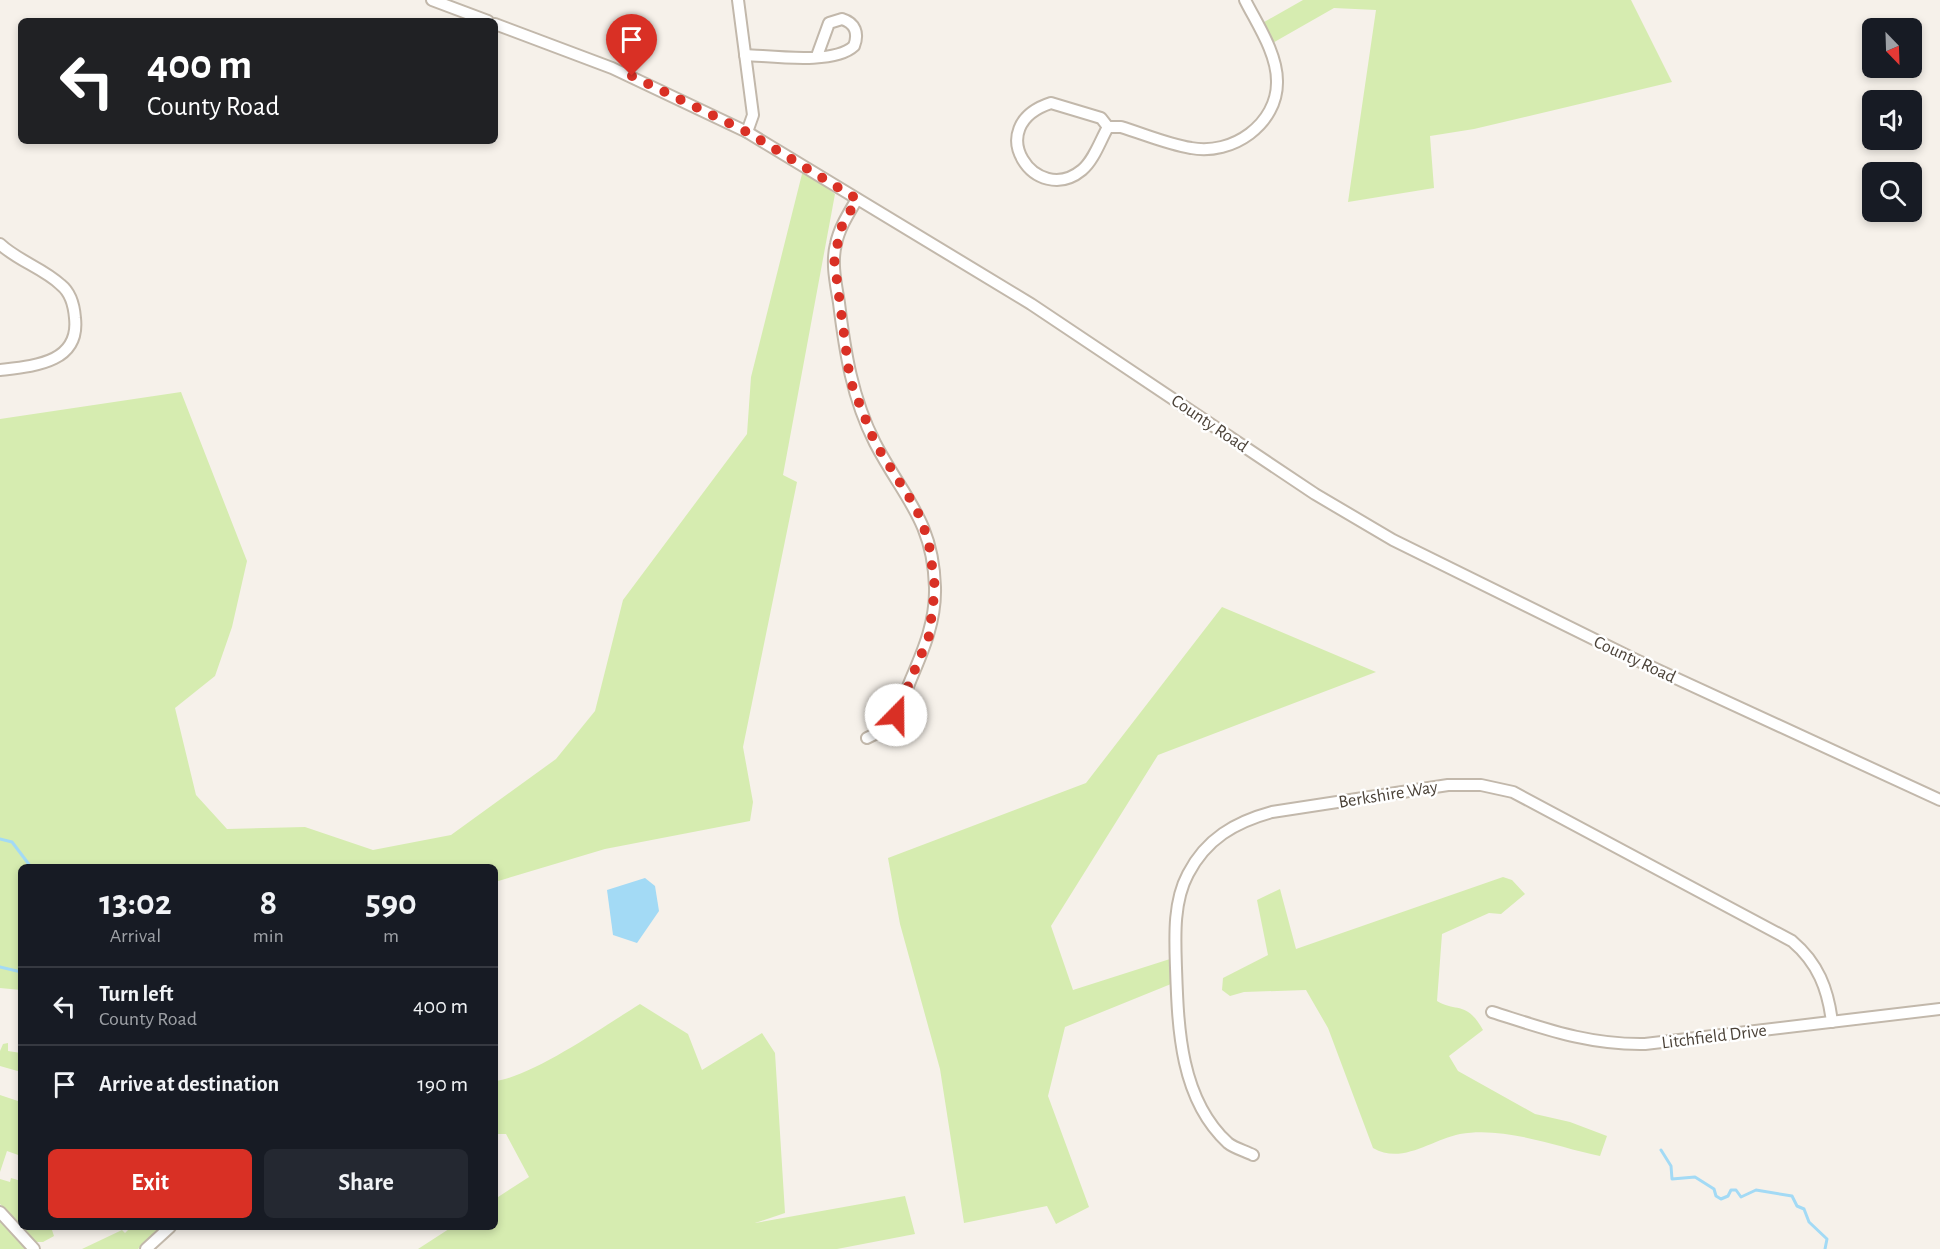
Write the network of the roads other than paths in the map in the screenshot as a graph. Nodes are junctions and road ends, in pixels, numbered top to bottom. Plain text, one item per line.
1 (432, 0) edge
2 (738, 0) edge
3 (1245, 0) edge
4 (480, 18) edge
5 (498, 25) edge
6 (745, 55) junction
7 (817, 56) dead end
8 (1108, 127) junction
9 (747, 132) junction
10 (857, 199) junction
11 (0, 244) edge
12 (0, 370) edge
13 (867, 738) dead end
14 (1940, 800) edge
15 (1940, 1009) edge
16 (1492, 1012) dead end
17 (1832, 1022) junction
18 (1252, 1155) dead end
19 (0, 1212) edge
20 (167, 1230) edge
21 (34, 1249) edge
22 (146, 1249) edge

1 - 4 street
2 - 6 street
3 - 8 street
5 - 9 street, County Road
6 - 7 street
6 - 9 street
8 - 8 street
9 - 10 street, County Road
10 - 13 street
10 - 14 street, County Road
11 - 12 street
15 - 17 street, Litchfield Drive
16 - 17 street, Litchfield Drive
17 - 18 street, Berkshire Way
19 - 21 street
20 - 22 street

